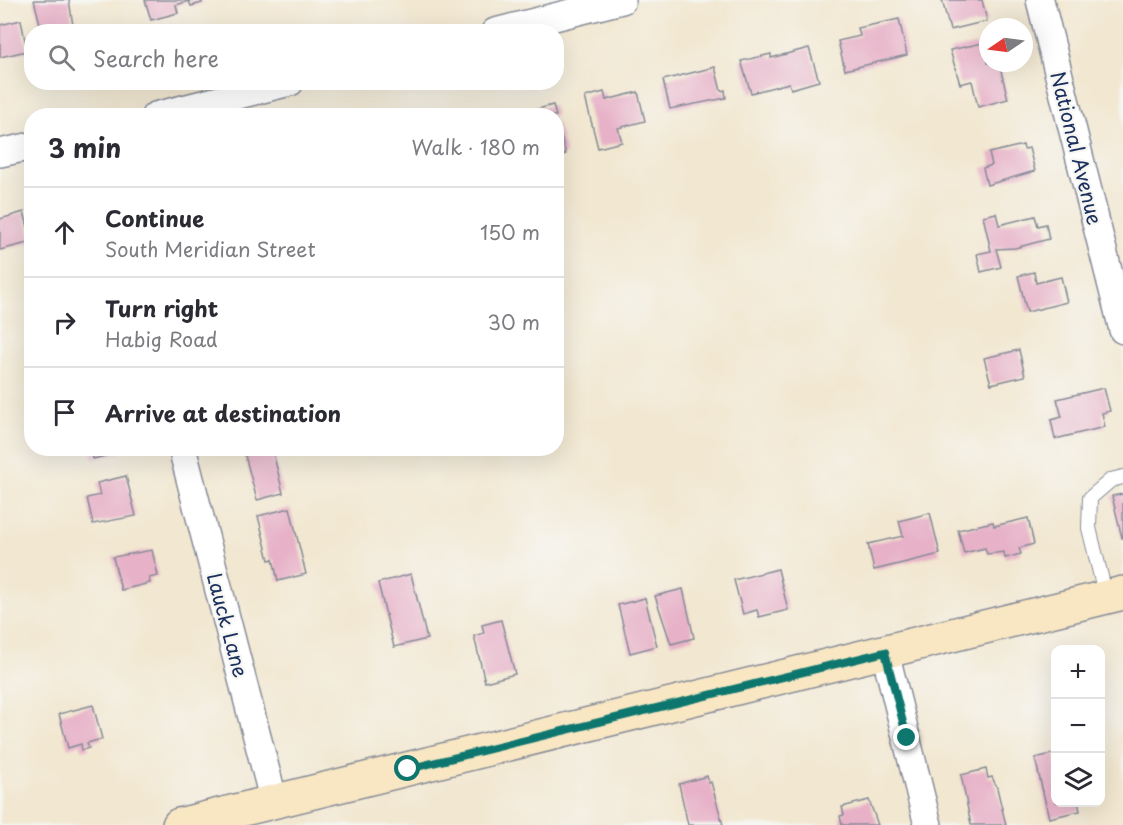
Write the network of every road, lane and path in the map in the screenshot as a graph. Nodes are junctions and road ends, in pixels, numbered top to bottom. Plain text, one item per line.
1 (622, 0) edge
2 (1040, 0) edge
3 (527, 24) edge
4 (258, 90) edge
5 (188, 108) edge
6 (24, 148) edge
7 (0, 153) edge
8 (1123, 330) edge
9 (184, 456) edge
10 (1123, 477) edge
11 (1114, 595) edge
12 (885, 652) junction
13 (274, 802) junction
14 (179, 825) edge
15 (928, 825) edge

1 - 3 street
2 - 8 street, National Avenue
4 - 5 street
6 - 7 street
9 - 13 street, Lauck Lane
10 - 11 lane
11 - 12 main road
12 - 13 main road
12 - 15 street
13 - 14 main road

